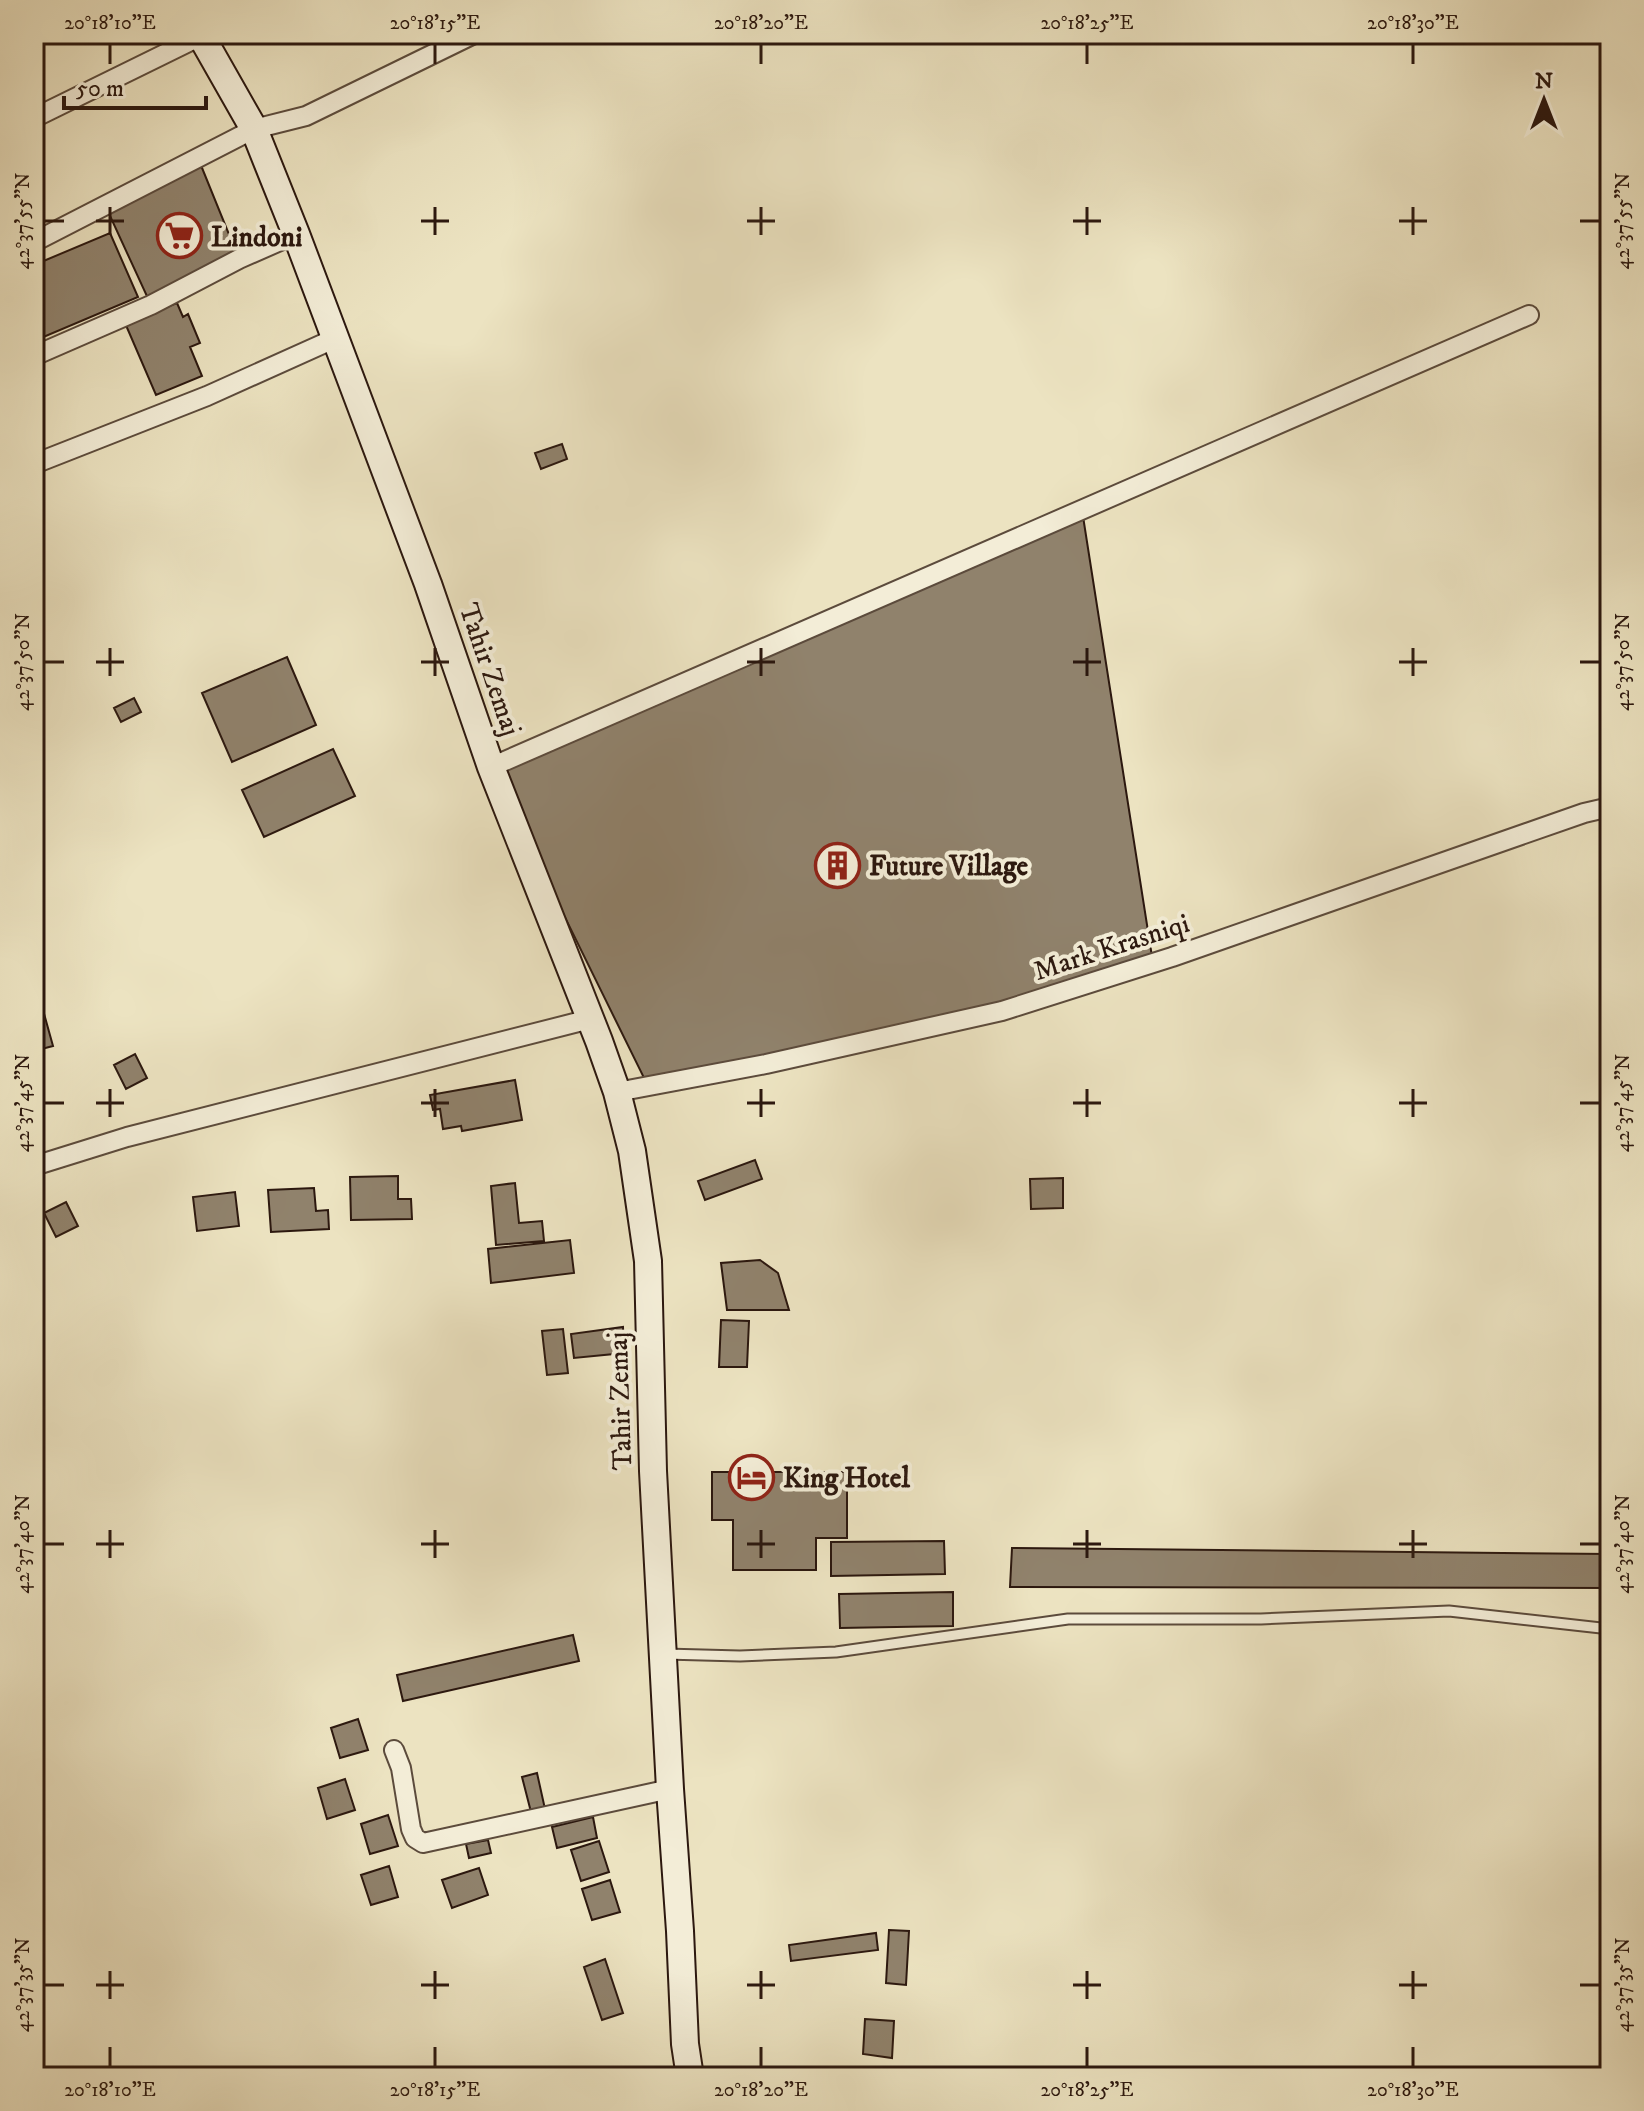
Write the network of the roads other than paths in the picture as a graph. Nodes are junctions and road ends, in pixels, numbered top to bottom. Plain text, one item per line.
1 (474, 34) edge
2 (200, 35) edge
3 (34, 118) edge
4 (254, 129) junction
5 (296, 234) junction
6 (34, 242) edge
7 (1529, 315) dead end
8 (336, 338) junction
9 (34, 356) edge
10 (34, 464) edge
11 (491, 767) junction
12 (1610, 807) edge
13 (590, 1019) junction
14 (617, 1092) junction
15 (34, 1166) edge
16 (1610, 1629) edge
17 (662, 1654) junction
18 (394, 1750) dead end
19 (670, 1789) junction
20 (690, 2077) edge

1 - 4 street
2 - 3 street
2 - 4 main road, Tahir Zemaj
4 - 5 main road, Tahir Zemaj
4 - 6 street
5 - 8 main road, Tahir Zemaj
5 - 9 street
7 - 11 street
8 - 10 street
8 - 11 main road, Tahir Zemaj
11 - 13 main road, Tahir Zemaj
12 - 14 street, Mark Krasniqi
13 - 14 main road, Tahir Zemaj
13 - 15 street
14 - 17 main road, Tahir Zemaj
16 - 17 lane
17 - 19 main road, Tahir Zemaj
18 - 19 street
19 - 20 main road, Tahir Zemaj

